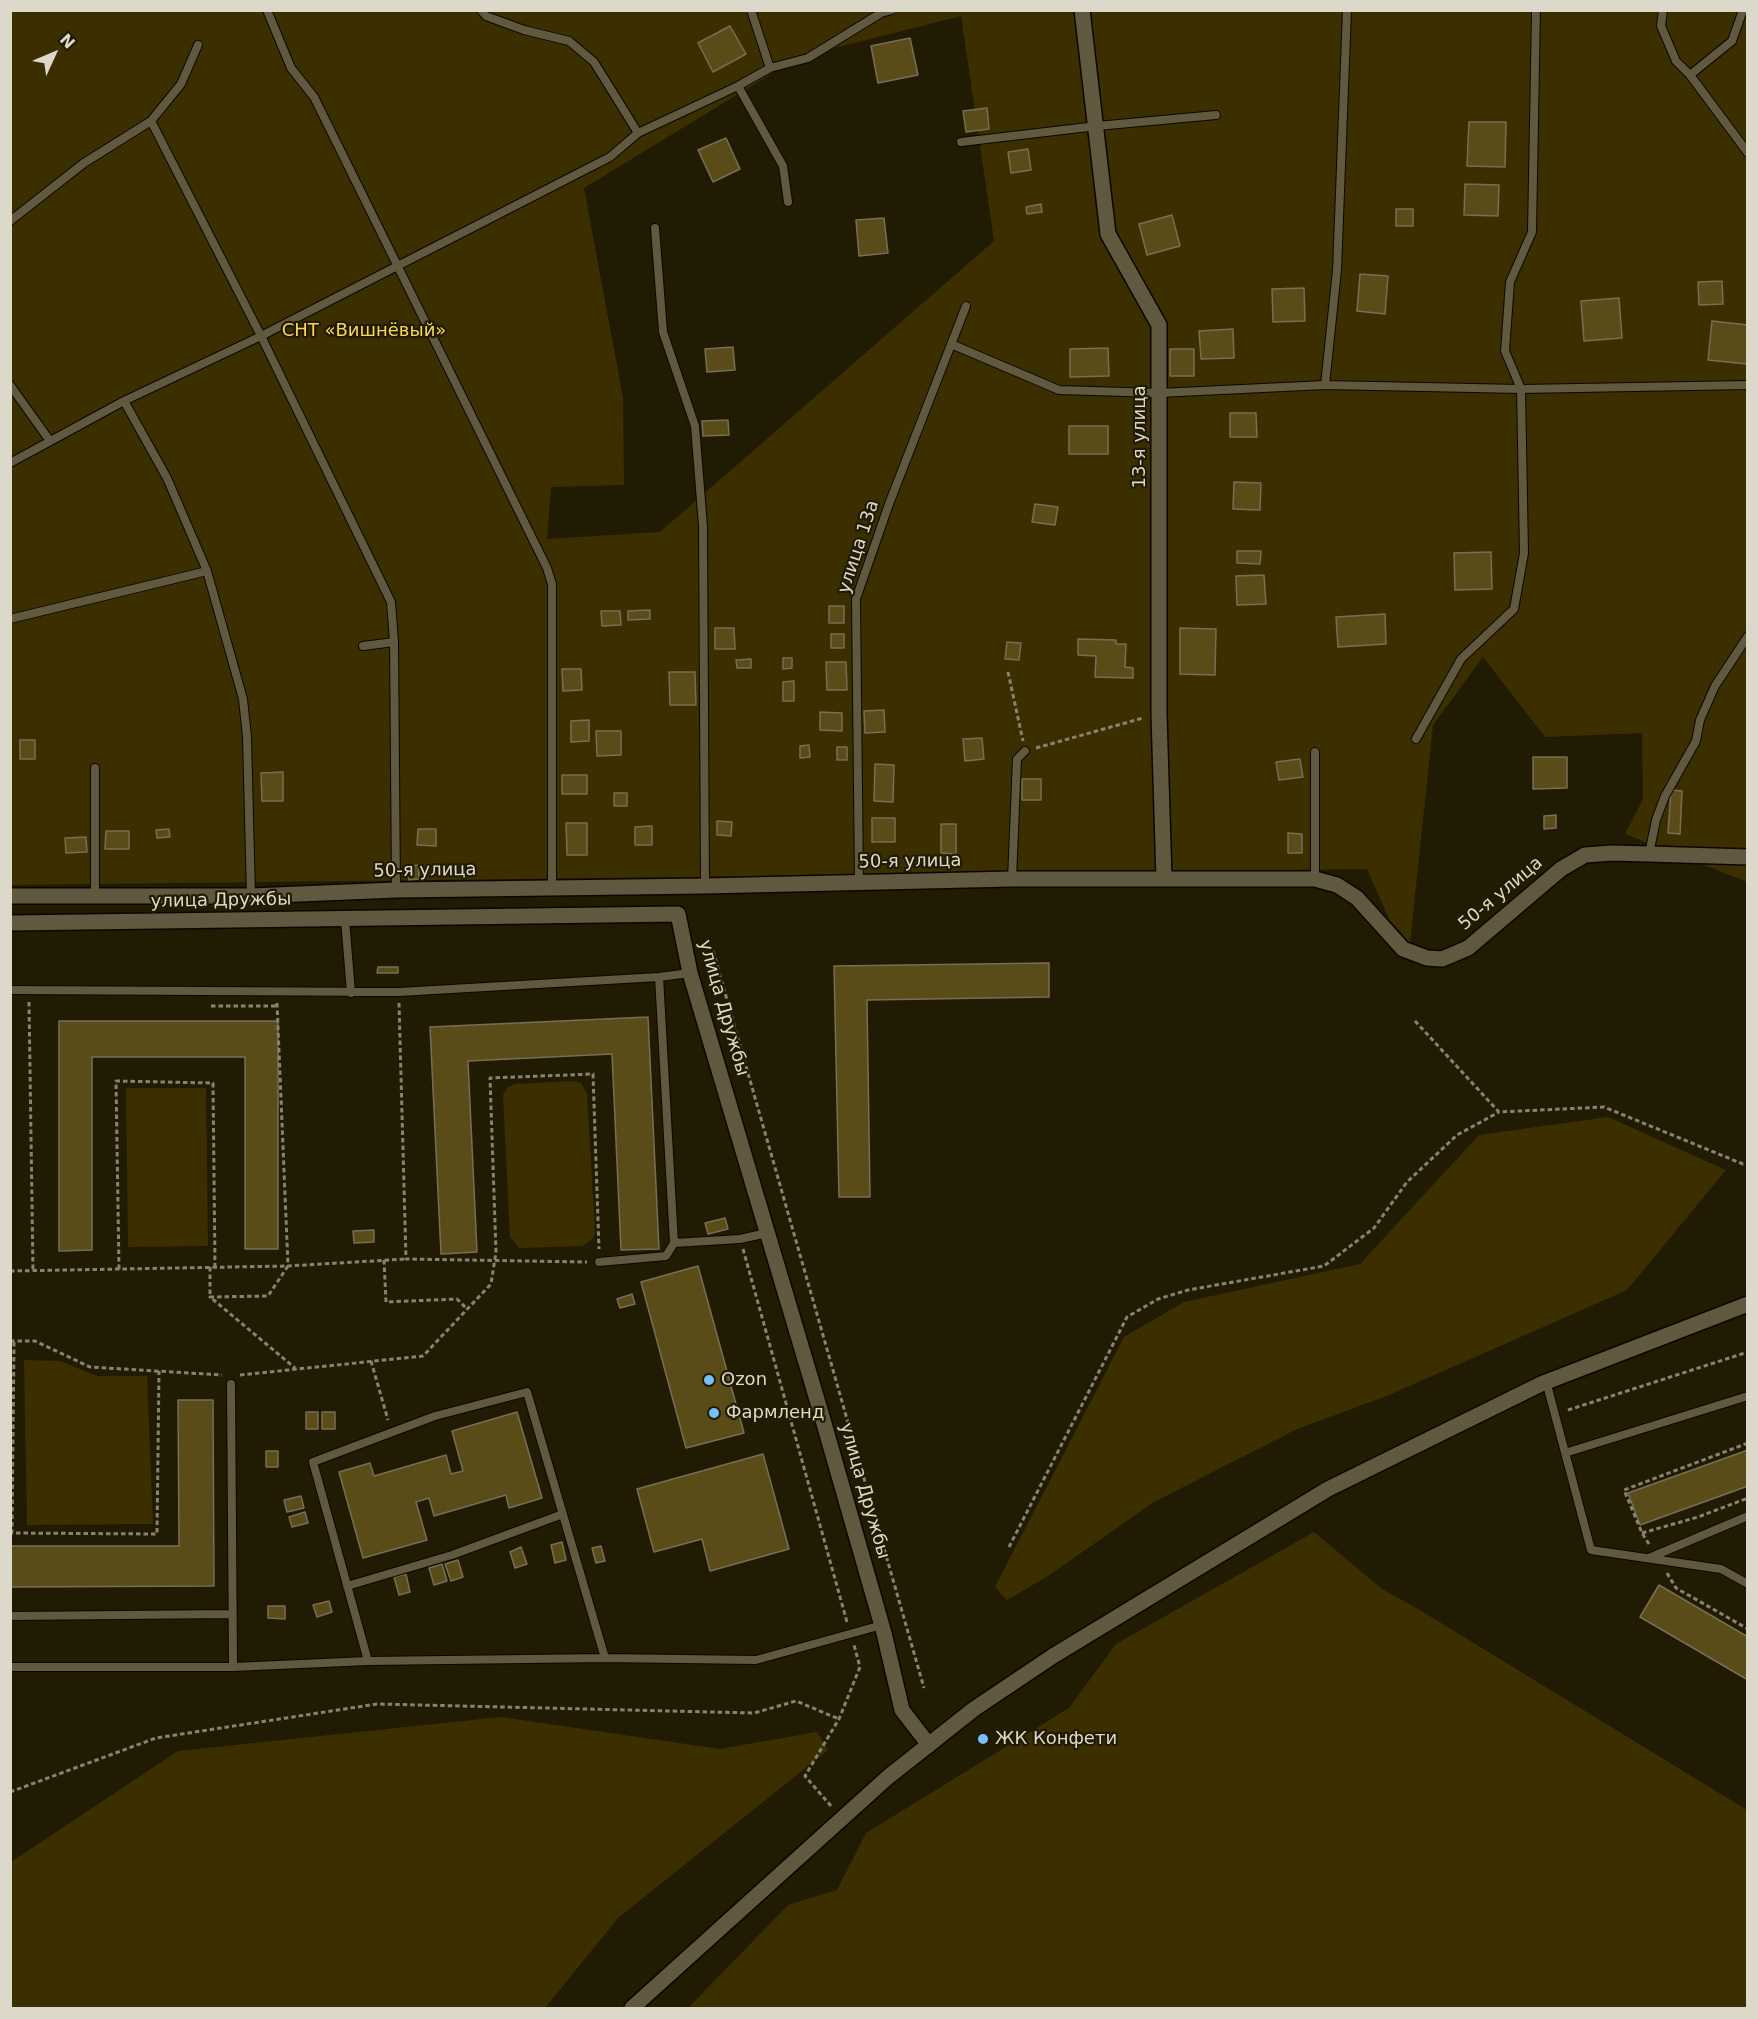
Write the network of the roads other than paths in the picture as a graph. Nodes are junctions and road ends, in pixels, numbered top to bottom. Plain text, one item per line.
1 (267, 10) edge
2 (482, 10) edge
3 (752, 10) edge
4 (892, 10) edge
5 (1082, 10) edge
6 (1347, 10) edge
7 (1536, 10) edge
8 (1663, 10) edge
9 (1743, 10) edge
10 (198, 45) dead end
11 (770, 68) junction
12 (1690, 75) junction
13 (738, 86) junction
14 (1216, 115) dead end
15 (152, 121) junction
16 (1096, 126) junction
17 (638, 134) junction
18 (961, 142) dead end
19 (1748, 153) edge
20 (788, 202) dead end
21 (10, 221) edge
22 (655, 228) dead end
23 (397, 266) junction
24 (966, 306) dead end
25 (261, 336) junction
26 (951, 344) junction
27 (10, 385) edge
28 (1325, 385) junction
29 (1748, 386) edge
30 (1521, 389) junction
31 (1159, 393) junction
32 (124, 401) junction
33 (50, 441) junction
34 (10, 463) edge
35 (207, 571) junction
36 (10, 619) edge
37 (1748, 636) edge
38 (394, 642) junction
39 (363, 646) dead end
40 (1416, 738) dead end
41 (1025, 751) road end
42 (1315, 752) dead end
43 (95, 768) dead end
44 (1649, 854) junction
45 (1748, 857) edge
46 (1012, 879) junction
47 (1164, 879) junction
48 (1316, 879) junction
49 (859, 883) junction
50 (705, 886) junction
51 (552, 888) junction
52 (396, 890) junction
53 (95, 894) junction
54 (10, 896) edge
55 (250, 896) junction
56 (345, 919) junction
57 (10, 923) edge
58 (690, 973) junction
59 (659, 977) junction
60 (10, 990) edge
61 (351, 993) junction
62 (768, 1233) junction
63 (674, 1243) junction
64 (599, 1262) road end
65 (1748, 1304) edge
66 (1546, 1382) junction
67 (231, 1384) dead end
68 (1748, 1396) edge
69 (1565, 1453) junction
70 (563, 1514) junction
71 (1748, 1516) edge
72 (1648, 1558) junction
73 (1748, 1584) edge
74 (347, 1586) junction
75 (232, 1614) junction
76 (10, 1616) edge
77 (882, 1625) junction
78 (605, 1658) junction
79 (368, 1661) junction
80 (10, 1667) edge
81 (233, 1667) junction
82 (929, 1745) junction
83 (632, 2008) edge

1 - 23 lane
2 - 17 lane
3 - 11 lane
4 - 11 lane
5 - 16 street, 13-я улица
6 - 28 lane
7 - 30 lane
8 - 12 lane
9 - 12 lane
10 - 15 lane
11 - 13 lane
12 - 19 lane
13 - 17 lane
13 - 20 lane
14 - 16 lane
15 - 21 lane
15 - 25 lane
16 - 18 lane
16 - 31 street, 13-я улица
17 - 23 lane
22 - 50 lane
23 - 25 lane
23 - 51 lane
24 - 26 lane, улица 13а
25 - 32 lane
25 - 38 lane
26 - 31 lane
26 - 49 lane, улица 13а
27 - 33 lane
28 - 30 lane
28 - 31 lane
29 - 30 lane
30 - 40 lane
31 - 47 street, 13-я улица
32 - 33 lane
32 - 35 lane
33 - 34 lane
35 - 36 lane
35 - 55 lane
37 - 44 lane
38 - 39 lane
38 - 52 lane
41 - 46 lane
42 - 48 lane
43 - 53 lane
44 - 45 street, 50-я улица
44 - 48 street, 50-я улица
46 - 47 street, 50-я улица
46 - 49 street, 50-я улица
47 - 48 street, 50-я улица
49 - 50 street, 50-я улица
50 - 51 street, 50-я улица
51 - 52 street, 50-я улица
52 - 55 street, 50-я улица
53 - 54 street, 50-я улица
53 - 55 street, 50-я улица
56 - 57 street, улица Дружбы
56 - 58 street, улица Дружбы
56 - 61 lane
58 - 59 lane
58 - 62 street, улица Дружбы
59 - 61 lane
59 - 63 lane
60 - 61 lane
62 - 63 lane
62 - 77 street, улица Дружбы
63 - 64 lane
65 - 66 street
66 - 69 lane
66 - 82 street
67 - 75 lane
68 - 69 lane
69 - 72 lane
70 - 74 lane
70 - 74 lane
70 - 78 lane
71 - 72 lane
72 - 73 lane
74 - 79 lane
75 - 76 lane
75 - 81 lane
77 - 78 lane
77 - 82 street, улица Дружбы
78 - 79 lane
79 - 81 lane
80 - 81 lane
82 - 83 street

